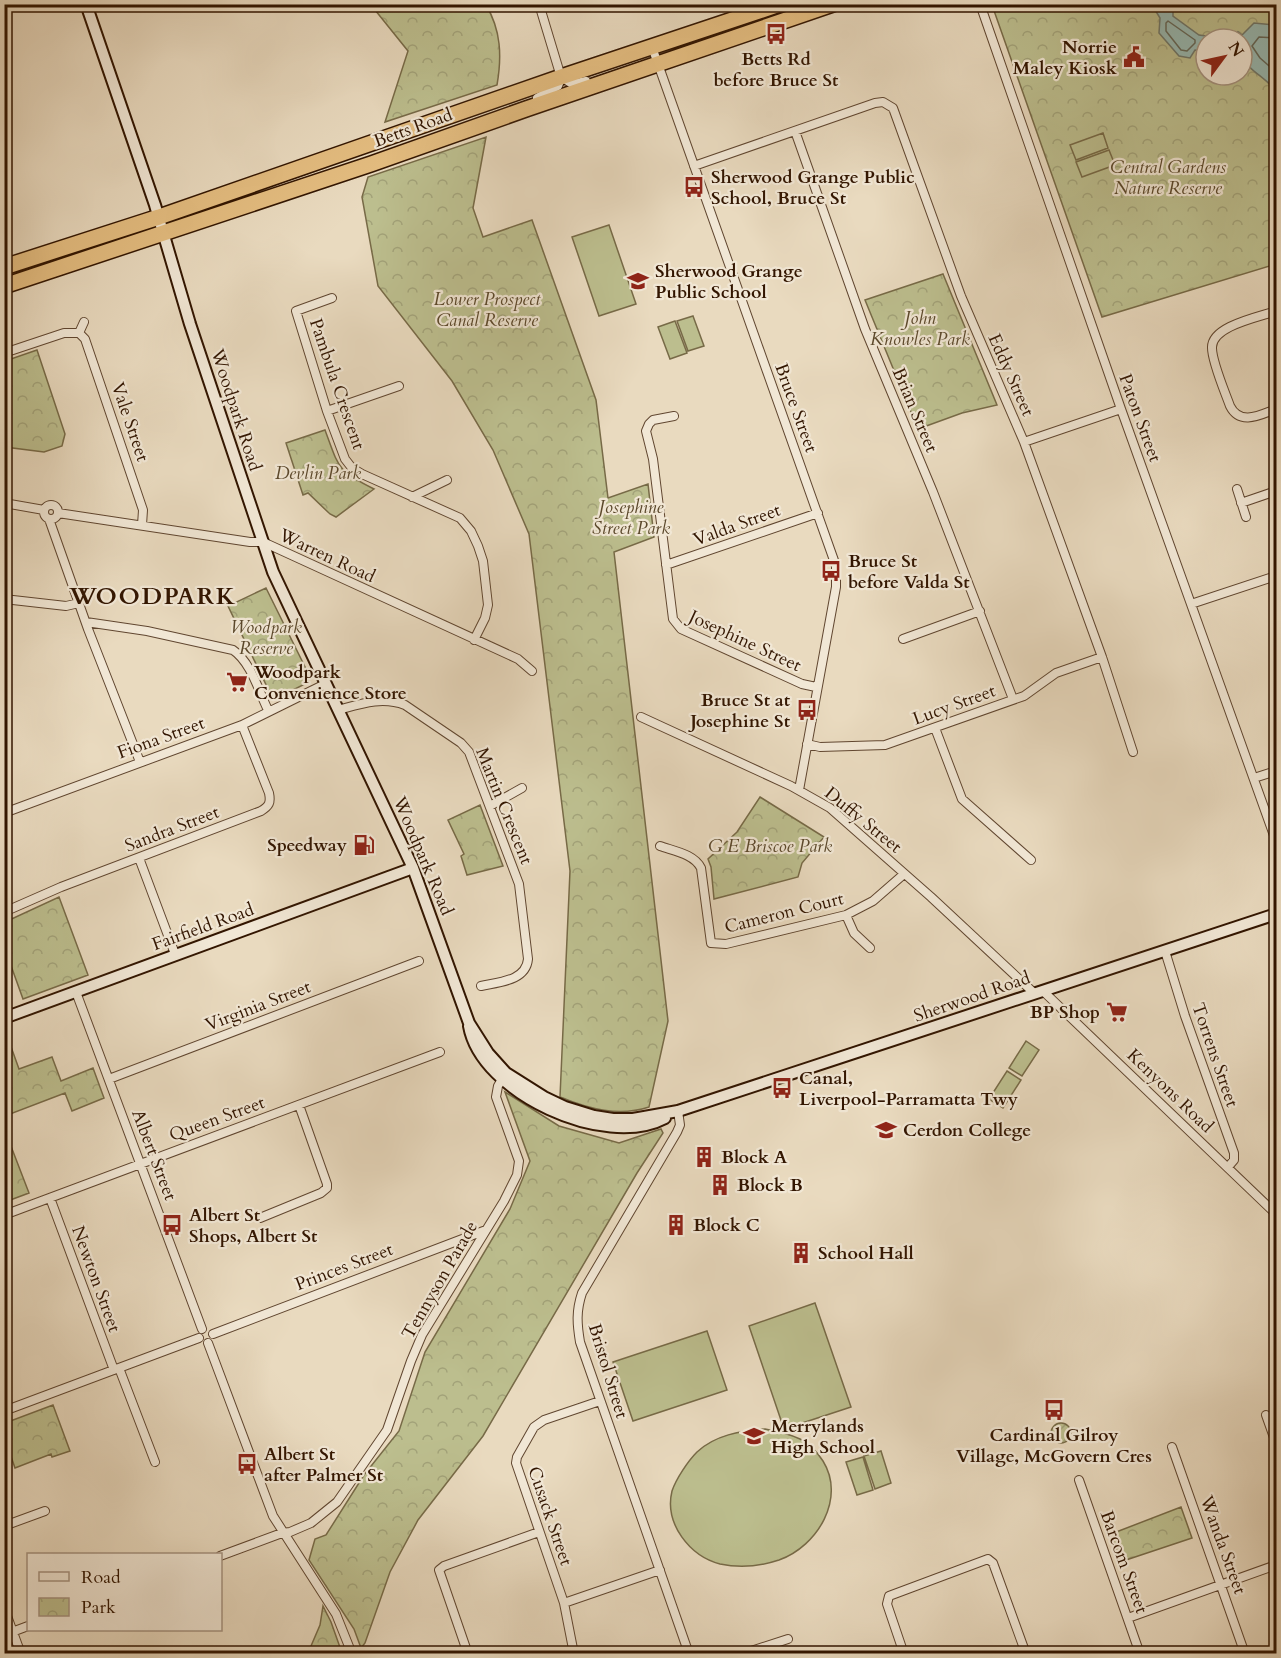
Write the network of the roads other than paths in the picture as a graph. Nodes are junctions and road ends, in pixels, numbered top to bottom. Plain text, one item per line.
1 (86, 4) edge
2 (539, 4) edge
3 (780, 4) edge
4 (833, 4) edge
5 (980, 4) edge
6 (652, 46) junction
7 (658, 64) junction
8 (561, 77) junction
9 (608, 81) junction
10 (526, 109) junction
11 (795, 131) junction
12 (694, 165) junction
13 (159, 217) junction
14 (164, 234) junction
15 (4, 267) edge
16 (4, 286) edge
17 (332, 298) dead end
18 (1276, 312) edge
19 (84, 322) dead end
20 (78, 333) junction
21 (1205, 334) dead end
22 (1214, 339) junction
23 (4, 353) edge
24 (399, 386) dead end
25 (1121, 409) junction
26 (1276, 409) edge
27 (327, 411) junction
28 (674, 416) dead end
29 (1024, 442) junction
30 (447, 480) dead end
31 (1237, 489) dead end
32 (1276, 491) edge
33 (412, 497) junction
34 (4, 503) edge
35 (1241, 503) junction
36 (44, 510) junction
37 (58, 513) junction
38 (818, 513) junction
39 (1246, 517) dead end
40 (49, 519) junction
41 (142, 525) junction
42 (263, 542) junction
43 (666, 565) junction
44 (1276, 576) edge
45 (4, 599) edge
46 (79, 603) junction
47 (1191, 604) junction
48 (980, 611) junction
49 (86, 622) junction
50 (903, 639) dead end
51 (474, 640) junction
52 (1101, 657) junction
53 (532, 671) dead end
54 (325, 684) junction
55 (816, 687) junction
56 (1013, 699) junction
57 (268, 710) junction
58 (338, 710) junction
59 (641, 717) dead end
60 (242, 724) junction
61 (935, 728) junction
62 (807, 744) junction
63 (1133, 752) dead end
64 (140, 762) junction
65 (1276, 771) edge
66 (1254, 778) junction
67 (522, 788) dead end
68 (799, 790) junction
69 (490, 806) junction
70 (4, 813) edge
71 (1276, 841) edge
72 (660, 846) dead end
73 (139, 858) junction
74 (1031, 860) dead end
75 (413, 868) junction
76 (904, 874) junction
77 (4, 912) edge
78 (1276, 914) edge
79 (846, 915) junction
80 (870, 948) dead end
81 (1165, 951) junction
82 (175, 954) junction
83 (419, 962) dead end
84 (481, 986) dead end
85 (76, 992) junction
86 (1039, 992) junction
87 (4, 1018) edge
88 (441, 1052) dead end
89 (504, 1076) junction
90 (109, 1079) junction
91 (299, 1105) junction
92 (678, 1111) junction
93 (141, 1164) junction
94 (1228, 1167) junction
95 (50, 1198) junction
96 (1276, 1214) edge
97 (4, 1215) edge
98 (260, 1218) dead end
99 (486, 1230) junction
100 (202, 1329) junction
101 (213, 1334) junction
102 (199, 1338) junction
103 (208, 1343) junction
104 (116, 1369) junction
105 (600, 1401) junction
106 (4, 1411) edge
107 (1266, 1414) dead end
108 (1276, 1443) edge
109 (1172, 1447) dead end
110 (155, 1462) dead end
111 (1078, 1480) dead end
112 (45, 1511) dead end
113 (4, 1526) edge
114 (538, 1532) junction
115 (282, 1533) junction
116 (222, 1555) edge
117 (1276, 1565) edge
118 (660, 1570) junction
119 (1221, 1585) junction
120 (564, 1604) junction
121 (4, 1608) edge
122 (1128, 1618) junction
123 (27, 1626) edge
124 (13, 1632) junction
125 (4, 1635) edge
126 (788, 1639) dead end
127 (21, 1653) edge
128 (352, 1653) edge
129 (468, 1653) edge
130 (574, 1653) edge
131 (689, 1653) edge
132 (742, 1653) edge
133 (904, 1653) edge
134 (1026, 1653) edge
135 (1140, 1653) edge
136 (1245, 1653) edge

1 - 13 main road, Woodpark Road
2 - 8 street
3 - 6 highway, Betts Road
4 - 7 highway, Betts Road
5 - 25 street, Paton Street
6 - 7 street, Bruce Street
6 - 8 highway, Betts Road
7 - 9 highway, Betts Road
7 - 12 street, Bruce Street
8 - 9 street
8 - 10 street
8 - 13 highway, Betts Road
9 - 10 highway, Betts Road
10 - 14 highway, Betts Road
11 - 12 street, Eddy Street
11 - 29 street, Eddy Street
11 - 48 street, Brian Street
12 - 38 street, Bruce Street
13 - 14 main road, Woodpark Road
13 - 15 highway, Betts Road
14 - 16 highway, Betts Road
14 - 42 main road, Woodpark Road
17 - 27 street, Pambula Crescent
18 - 22 street
19 - 20 street
20 - 23 street
20 - 41 street, Vale Street
21 - 22 street
22 - 26 street
24 - 27 street
25 - 29 street
25 - 47 street, Paton Street
27 - 33 street, Pambula Crescent
28 - 43 street, Josephine Street
29 - 52 street, Eddy Street
30 - 33 street
31 - 35 street
32 - 35 street
33 - 51 street, Pambula Crescent
34 - 36 street
35 - 39 street
36 - 37 street
36 - 40 street
37 - 40 street
37 - 41 street, Warren Road
38 - 43 street, Valda Street
38 - 55 street, Bruce Street
40 - 46 street
41 - 42 street, Warren Road
42 - 51 street, Warren Road
42 - 54 main road, Woodpark Road
43 - 55 street, Josephine Street
44 - 47 street
45 - 46 street
46 - 49 street
47 - 66 street, Paton Street
48 - 50 street
48 - 56 street, Brian Street
49 - 57 street
49 - 64 street
51 - 53 street, Warren Road
52 - 56 street, Lucy Street
52 - 63 street, Eddy Street
54 - 57 street, Fiona Street
54 - 58 main road, Woodpark Road
55 - 62 street, Bruce Street
56 - 61 street, Lucy Street
57 - 60 street, Fiona Street
58 - 69 street, Martin Crescent
58 - 75 main road, Woodpark Road
59 - 68 street, Duffy Street
60 - 64 street, Fiona Street
60 - 73 street, Sandra Street
61 - 62 street, Lucy Street
61 - 74 street
62 - 68 street, Bruce Street
64 - 70 street, Fiona Street
65 - 66 street
66 - 71 street, Paton Street
67 - 69 street
68 - 76 street, Duffy Street
69 - 84 street, Martin Crescent
72 - 79 street, Cameron Court
73 - 77 street, Sandra Street
73 - 82 street
75 - 82 main road, Fairfield Road
75 - 89 main road, Woodpark Road
76 - 79 street, Cameron Court
76 - 86 street, Duffy Street
78 - 81 main road, Sherwood Road
79 - 80 street
81 - 86 main road, Sherwood Road
81 - 94 street, Torrens Street
82 - 85 main road, Fairfield Road
83 - 90 street, Virginia Street
85 - 87 main road, Fairfield Road
85 - 90 street, Albert Street
86 - 92 main road, Sherwood Road
86 - 94 street, Kenyons Road
88 - 91 street, Queen Street
89 - 92 main road, Sherwood Road
89 - 99 street, Tennyson Parade
90 - 93 street, Albert Street
91 - 93 street, Queen Street
91 - 98 street
92 - 105 street, Bristol Street
93 - 95 street, Queen Street
93 - 100 street, Albert Street
94 - 96 street, Kenyons Road
95 - 97 street, Queen Street
95 - 104 street, Newton Street
99 - 101 street, Princes Street
99 - 115 street, Tennyson Parade
100 - 101 street
100 - 102 street
101 - 103 street
102 - 103 street
102 - 104 street
103 - 115 street
104 - 106 street
104 - 110 street, Newton Street
105 - 114 street, Cusack Street
105 - 118 street, Bristol Street
107 - 108 street
109 - 119 street, Wanda Street
111 - 122 street, Barcom Street
112 - 113 street
114 - 120 street, Cusack Street
114 - 129 street
115 - 116 street, Tennyson Parade
115 - 128 street
117 - 119 street
118 - 120 street
118 - 131 street, Bristol Street
119 - 122 street
119 - 136 street, Wanda Street
120 - 130 street, Cusack Street
121 - 124 street
122 - 135 street, Barcom Street
123 - 124 street
124 - 125 street
124 - 127 street
126 - 132 street
133 - 134 street

